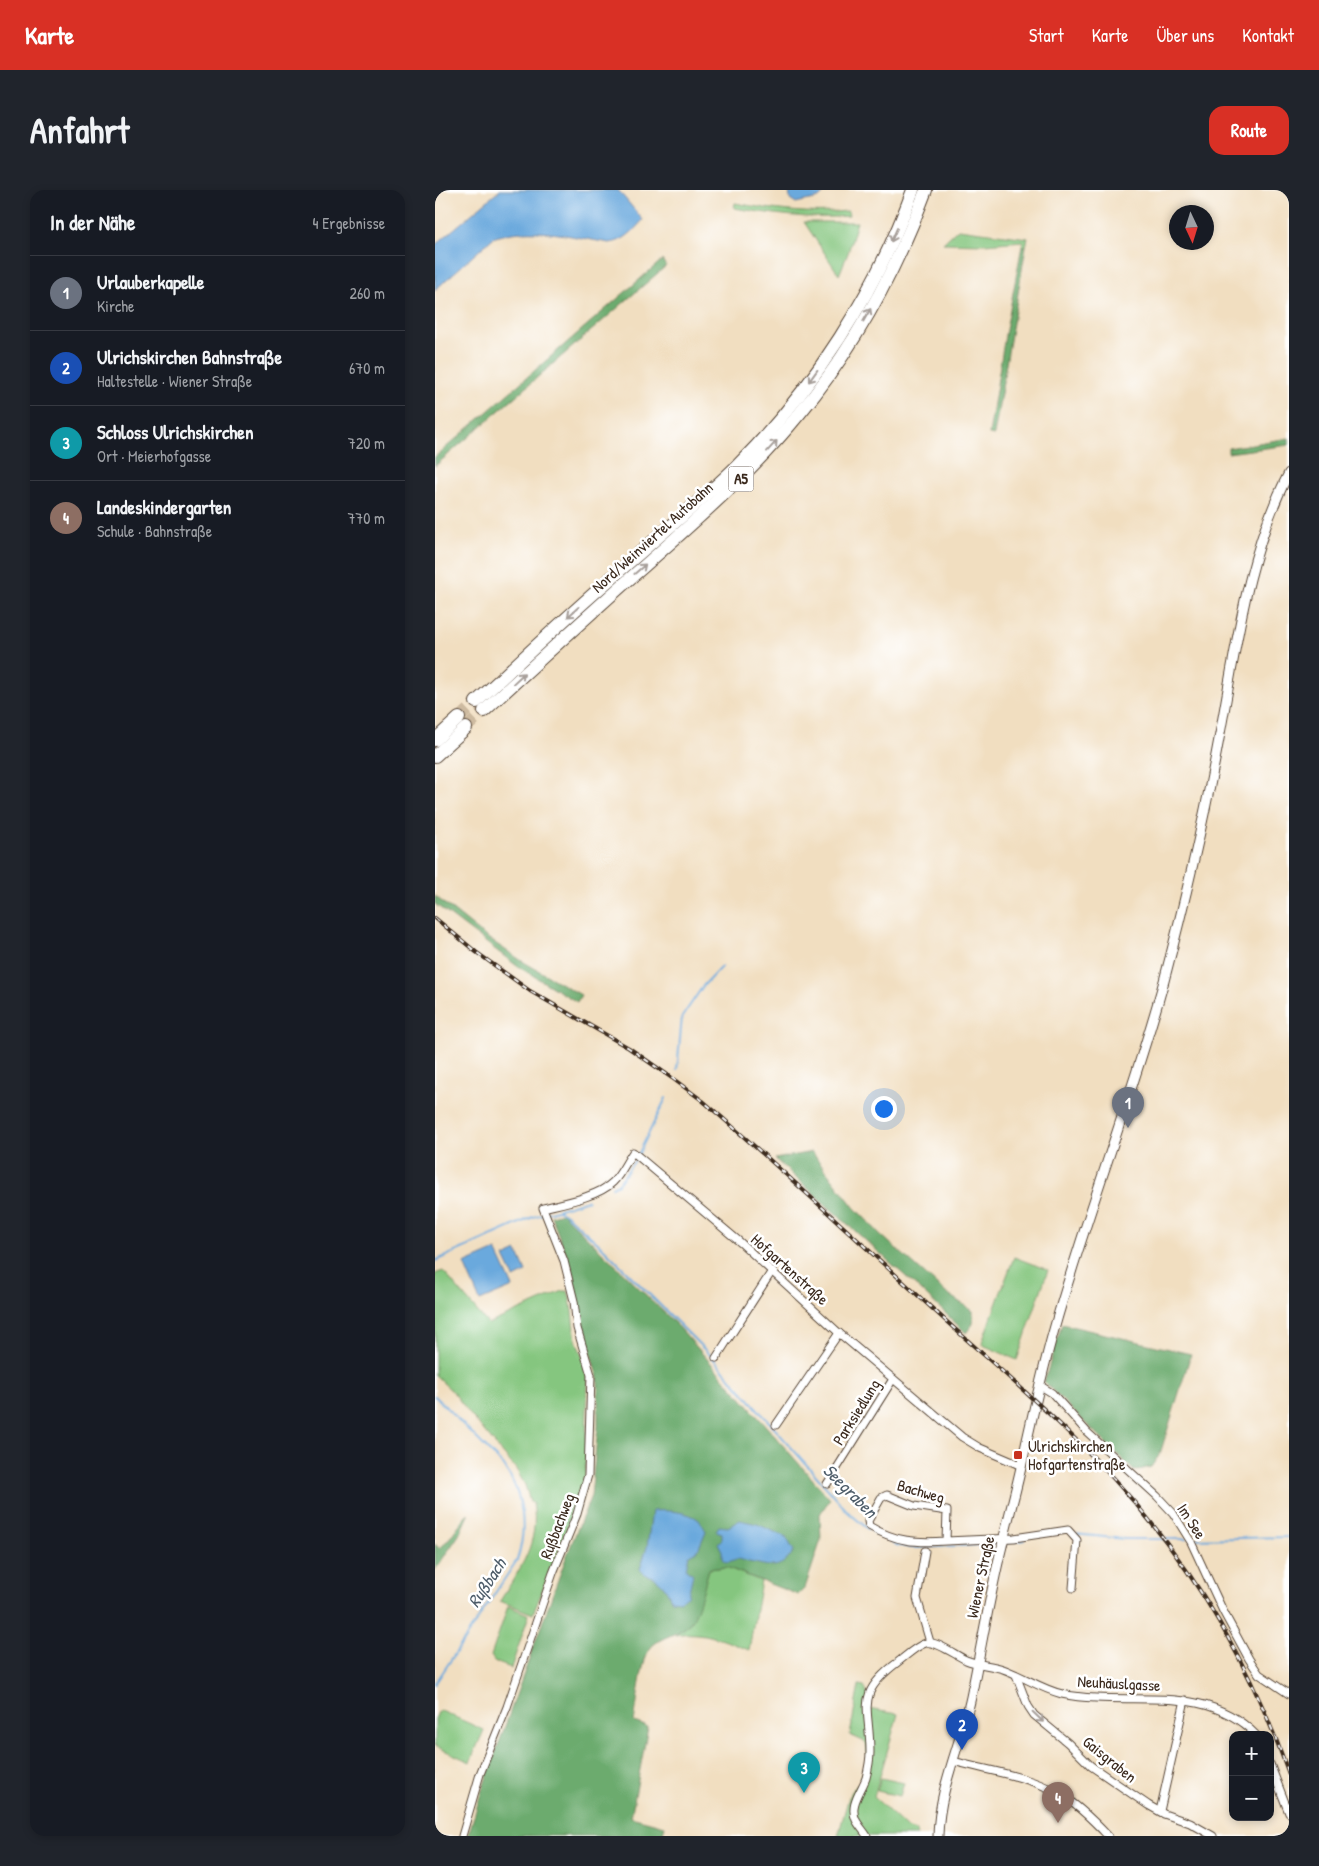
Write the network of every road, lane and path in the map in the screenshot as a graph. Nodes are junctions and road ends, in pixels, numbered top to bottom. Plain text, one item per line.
1 (913, 190) edge
2 (926, 190) edge
3 (1289, 473) edge
4 (435, 740) edge
5 (435, 756) edge
6 (545, 1212) joint
7 (772, 1271) junction
8 (839, 1333) junction
9 (716, 1358) dead end
10 (893, 1379) junction
11 (1039, 1385) junction
12 (776, 1425) dead end
13 (1022, 1466) junction
14 (827, 1484) dead end
15 (946, 1542) junction
16 (1003, 1542) junction
17 (925, 1551) dead end
18 (1073, 1588) dead end
19 (930, 1642) junction
20 (977, 1663) junction
21 (1016, 1675) junction
22 (1289, 1694) edge
23 (1185, 1700) junction
24 (1251, 1731) edge
25 (953, 1762) junction
26 (1274, 1774) edge
27 (1160, 1811) junction
28 (1289, 1813) edge
29 (462, 1836) edge
30 (867, 1836) edge
31 (938, 1836) edge
32 (1108, 1836) edge
33 (1213, 1836) edge

1 -> 2 highway, Nord/Weinviertel Autobahn / A5
3 - 11 street, Wiener Straße
4 - 5 highway
6 - 7 street, Hofgartenstraße
6 - 29 street, Rußbachweg
7 - 8 street, Hofgartenstraße
7 - 9 street
8 - 10 street, Hofgartenstraße
8 - 12 street
10 - 13 street, Hofgartenstraße
10 - 14 street, Parksiedlung
11 - 13 street, Wiener Straße
11 - 22 street, Im See
13 - 16 street, Wiener Straße
15 - 15 street, Bachweg
15 - 16 street, Bachweg
16 - 18 street, Bachweg
16 - 20 street, Wiener Straße
17 - 19 street
19 - 20 street, Neuhäuslgasse
19 - 30 street
20 - 21 street, Neuhäuslgasse
20 - 25 street, Wiener Straße
21 - 23 street, Neuhäuslgasse
21 -> 27 street, Gaisgraben
23 - 24 street, Neuhäuslgasse
23 - 27 street
25 - 31 street, Wiener Straße
25 - 32 street
26 - 28 street
27 - 33 street, Gaisgraben

